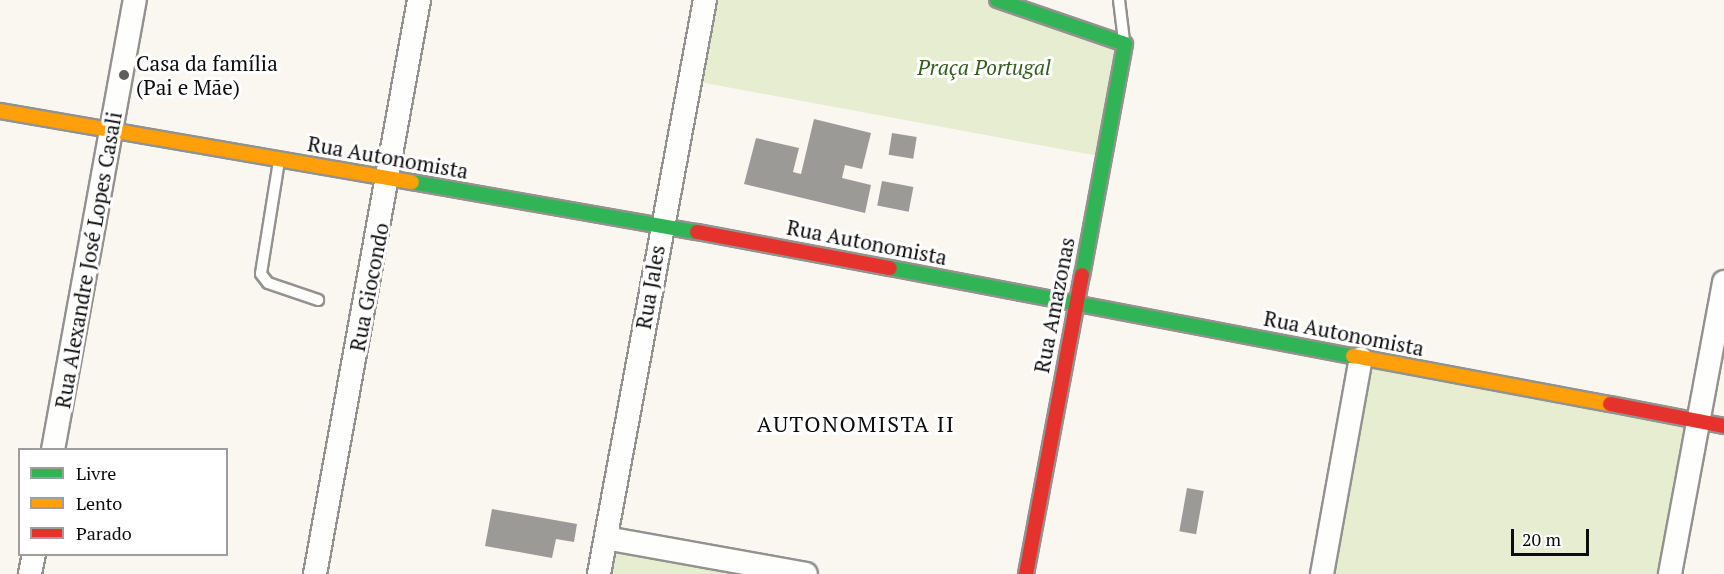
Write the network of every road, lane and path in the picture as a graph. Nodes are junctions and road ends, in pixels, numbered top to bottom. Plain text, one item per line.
1 (135, 0) edge
2 (419, 0) edge
3 (705, 0) edge
4 (997, 0) edge
5 (1119, 0) edge
6 (1125, 44) junction
7 (0, 111) edge
8 (112, 133) junction
9 (279, 160) junction
10 (389, 179) junction
11 (661, 225) junction
12 (1724, 282) edge
13 (318, 300) dead end
14 (1074, 303) junction
15 (1361, 358) junction
16 (1700, 422) junction
17 (1724, 426) edge
18 (53, 448) edge
19 (606, 538) junction
20 (34, 556) edge
21 (30, 574) edge
22 (315, 574) edge
23 (599, 574) edge
24 (806, 574) edge
25 (1026, 574) edge
26 (1322, 574) edge
27 (1670, 574) edge

1 - 8 street, Rua Alexandre José Lopes Casali
2 - 10 street, Rua Giocondo
3 - 11 street, Rua Jales
4 - 6 street
5 - 6 lane
6 - 14 street, Rua Amazonas
7 - 8 street, Rua Autonomista
8 - 9 street, Rua Autonomista
8 - 18 street, Rua Alexandre José Lopes Casali
9 - 10 street, Rua Autonomista
9 - 13 lane
10 - 11 street, Rua Autonomista
10 - 22 street, Rua Giocondo
11 - 14 street, Rua Autonomista
11 - 19 street, Rua Jales
12 - 16 street
14 - 15 street, Rua Autonomista
14 - 25 street, Rua Amazonas
15 - 16 street, Rua Autonomista
15 - 26 street
16 - 17 street, Rua Autonomista
16 - 27 street
19 - 23 street, Rua Jales
19 - 24 street
20 - 21 street

